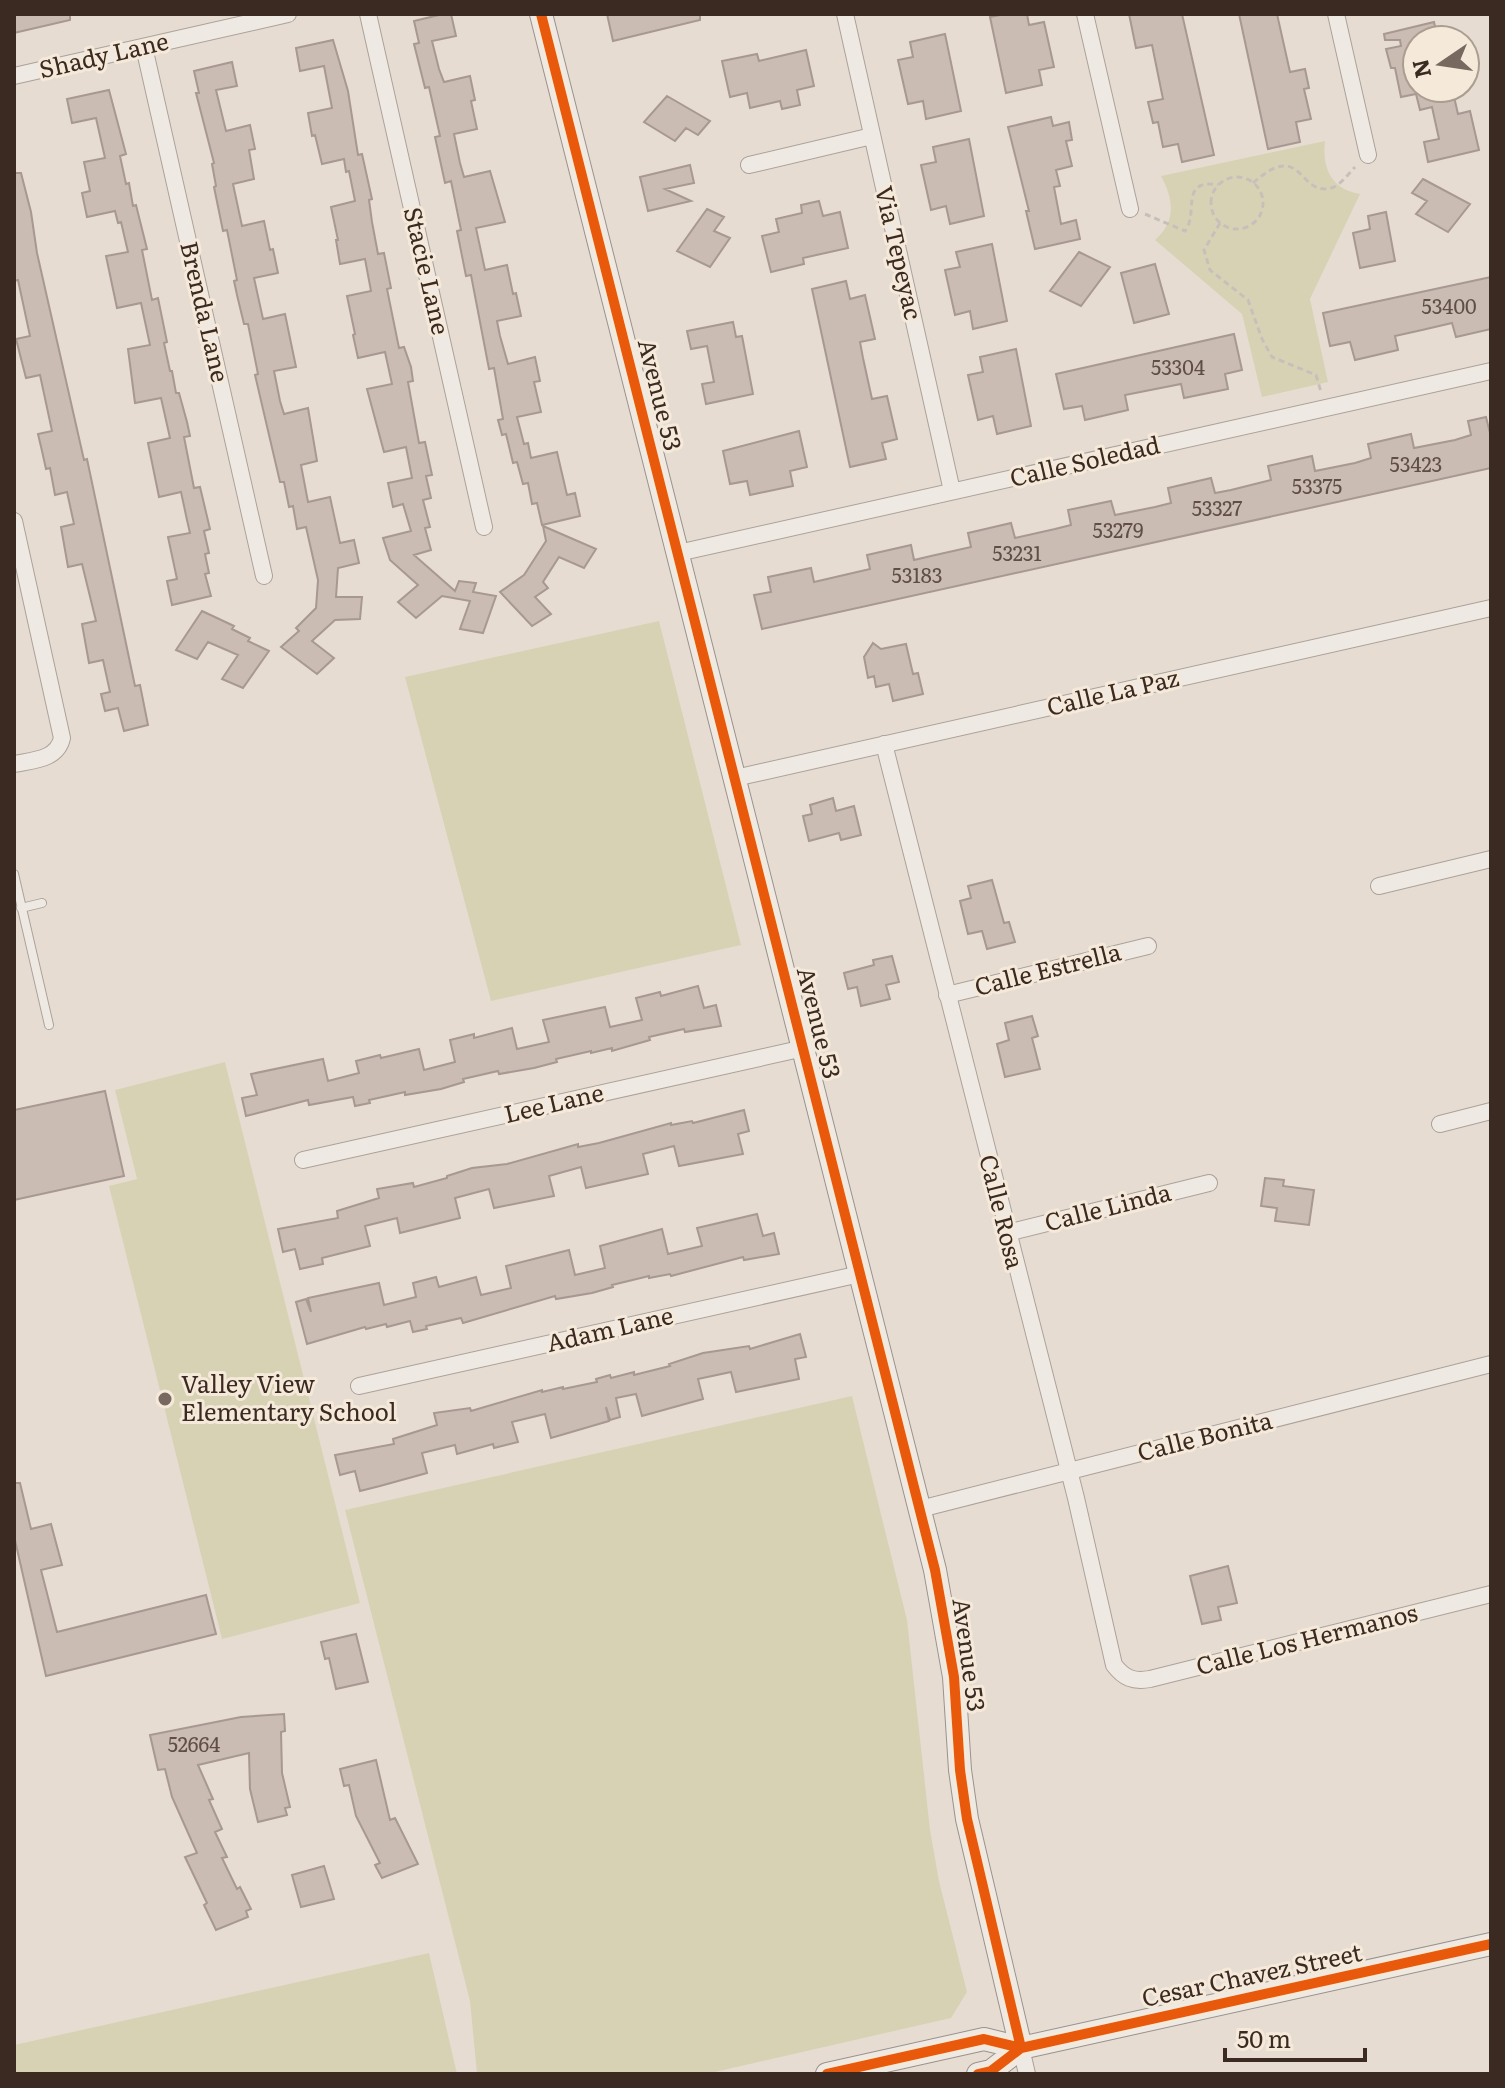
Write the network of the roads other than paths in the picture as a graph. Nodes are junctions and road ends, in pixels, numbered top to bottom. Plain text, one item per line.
1 (288, 14) edge
2 (368, 14) edge
3 (541, 14) edge
4 (845, 14) edge
5 (1085, 14) edge
6 (1336, 14) edge
7 (144, 47) junction
8 (14, 76) edge
9 (872, 136) junction
10 (1368, 155) road end
11 (749, 165) dead end
12 (1130, 209) road end
13 (1491, 371) edge
14 (952, 491) junction
15 (14, 521) edge
16 (484, 527) dead end
17 (678, 553) junction
18 (264, 576) dead end
19 (1491, 608) edge
20 (884, 744) junction
21 (14, 764) edge
22 (735, 778) junction
23 (1491, 859) edge
24 (14, 874) edge
25 (1379, 886) dead end
26 (42, 903) dead end
27 (21, 908) junction
28 (1148, 946) dead end
29 (947, 995) junction
30 (49, 1025) dead end
31 (804, 1048) junction
32 (1491, 1111) edge
33 (1440, 1124) dead end
34 (303, 1160) dead end
35 (1209, 1183) dead end
36 (1007, 1233) junction
37 (860, 1274) junction
38 (1491, 1364) edge
39 (359, 1386) dead end
40 (1068, 1471) junction
41 (920, 1509) junction
42 (1491, 1594) edge
43 (1123, 1676) joint
44 (1491, 1944) edge
45 (1021, 2048) junction
46 (827, 2074) edge
47 (978, 2074) edge
48 (1027, 2074) edge

1 - 7 street, Shady Lane
2 - 16 street, Stacie Lane
3 - 17 street, Avenue 53
4 - 9 street, Via Tepeyac
5 - 12 street
6 - 10 street
7 - 8 street, Shady Lane
7 - 18 street, Brenda Lane
9 - 11 street
9 - 14 street, Via Tepeyac
13 - 14 street, Calle Soledad
14 - 17 street, Calle Soledad
15 - 21 street
17 - 22 street, Avenue 53
19 - 20 street, Calle La Paz
20 - 22 street, Calle La Paz
20 - 29 street, Calle Rosa
22 - 31 street, Avenue 53
23 - 25 street
24 - 27 lane
26 - 27 lane
27 - 30 lane
28 - 29 street, Calle Estrella
29 - 36 street, Calle Rosa
31 - 34 street, Lee Lane
31 - 37 street, Avenue 53
32 - 33 street
35 - 36 street, Calle Linda
36 - 40 street, Calle Rosa
37 - 39 street, Adam Lane
37 - 41 street, Avenue 53
38 - 40 street, Calle Bonita
40 - 41 street, Calle Bonita
40 - 43 street, Calle Rosa
41 - 45 street, Avenue 53
42 - 43 street, Calle Los Hermanos
44 - 45 street, Cesar Chavez Street
45 - 46 street, Cesar Chavez Street
45 - 47 street, Cesar Chavez Street
45 - 48 street, Avenue 53

